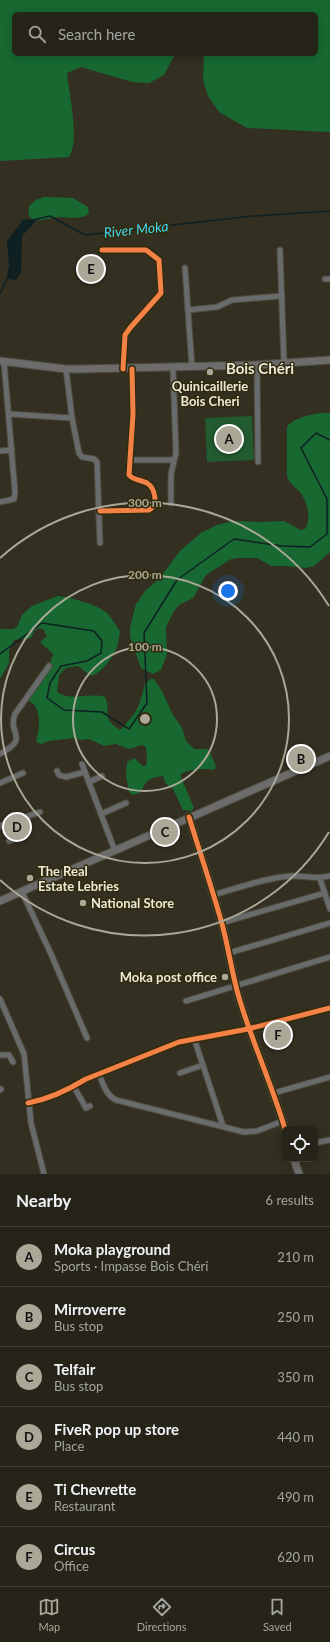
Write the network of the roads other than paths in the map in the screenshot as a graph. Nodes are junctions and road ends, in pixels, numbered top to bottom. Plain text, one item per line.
1 (102, 250) dead end
2 (280, 250) dead end
3 (185, 268) dead end
4 (282, 296) junction
5 (188, 310) junction
6 (330, 360) edge
7 (2, 361) edge
8 (284, 363) junction
9 (257, 365) junction
10 (192, 367) junction
11 (173, 368) junction
12 (66, 369) junction
13 (123, 369) junction
14 (132, 369) junction
15 (9, 414) junction
16 (72, 418) junction
17 (12, 450) junction
18 (0, 451) edge
19 (129, 460) junction
20 (174, 460) junction
21 (258, 462) dead end
22 (0, 502) edge
23 (171, 503) dead end
24 (100, 510) junction
25 (100, 543) dead end
26 (49, 666) dead end
27 (0, 754) edge
28 (330, 756) edge
29 (82, 764) dead end
30 (57, 771) dead end
31 (85, 772) junction
32 (23, 773) dead end
33 (102, 776) dead end
34 (89, 782) junction
35 (0, 783) edge
36 (126, 803) dead end
37 (40, 812) dead end
38 (100, 814) junction
39 (189, 817) junction
40 (8, 823) junction
41 (0, 826) edge
42 (9, 841) dead end
43 (114, 851) junction
44 (330, 876) edge
45 (320, 879) junction
46 (22, 892) junction
47 (325, 893) junction
48 (213, 895) junction
49 (0, 901) edge
50 (330, 909) edge
51 (221, 923) junction
52 (330, 923) edge
53 (229, 953) junction
54 (330, 957) edge
55 (235, 986) junction
56 (186, 1001) dead end
57 (0, 1002) edge
58 (330, 1008) edge
59 (248, 1029) junction
60 (87, 1038) dead end
61 (194, 1038) junction
62 (0, 1055) edge
63 (13, 1062) dead end
64 (203, 1065) junction
65 (180, 1073) dead end
66 (99, 1074) junction
67 (330, 1077) edge
68 (74, 1087) junction
69 (274, 1093) junction
70 (28, 1103) junction
71 (86, 1108) dead end
72 (283, 1121) junction
73 (223, 1126) junction
74 (284, 1126) edge
75 (330, 1140) edge
76 (318, 1142) edge
77 (295, 1162) edge
78 (44, 1174) edge
79 (299, 1174) edge

1 - 13 street
2 - 4 street
3 - 5 street
4 - 5 street
4 - 8 street
5 - 10 street
6 - 8 main road
7 - 12 main road
7 - 15 street
8 - 9 main road
9 - 10 main road
9 - 21 street
10 - 11 main road
11 - 14 main road
11 - 20 street
12 - 13 main road
12 - 16 street
13 - 14 main road
14 - 19 street
15 - 16 street
15 - 17 street
16 - 24 street
17 - 18 street
17 - 22 street
19 - 20 street
19 - 24 street
20 - 23 street
24 - 25 street
26 - 27 street
28 - 39 main road
29 - 31 street
30 - 31 street
31 - 34 street
32 - 35 street
33 - 34 street
34 - 38 street
36 - 38 street
37 - 40 street
38 - 43 street
39 - 43 main road
39 - 48 main road
40 - 41 street
40 - 42 street
43 - 46 main road
44 - 45 street
45 - 47 street
45 - 48 street
46 - 49 main road
46 - 60 street
47 - 50 street
47 - 51 street
48 - 51 main road
51 - 53 main road
52 - 53 street
53 - 55 main road
54 - 55 street
55 - 56 street
55 - 59 main road
57 - 70 street
58 - 59 street
59 - 61 street
59 - 69 main road
61 - 64 street
61 - 66 street
62 - 63 street
64 - 65 street
64 - 73 street
66 - 68 street
66 - 73 street
67 - 69 street
68 - 70 street
68 - 71 street
69 - 72 main road
70 - 78 street
72 - 73 street
72 - 74 main road
75 - 76 street
77 - 79 main road

